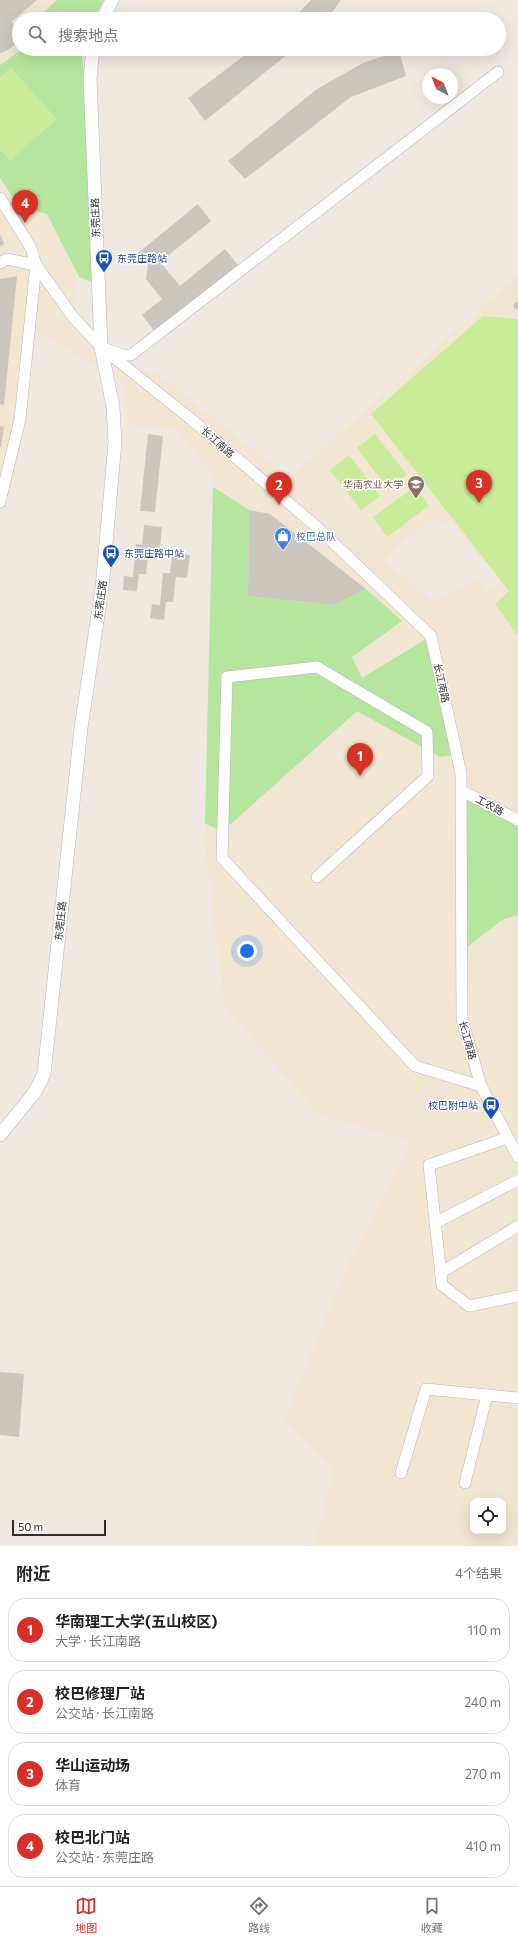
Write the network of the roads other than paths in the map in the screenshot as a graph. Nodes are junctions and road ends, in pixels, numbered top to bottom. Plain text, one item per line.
1 (112, 0) edge
2 (106, 12) edge
3 (92, 56) edge
4 (498, 72) dead end
5 (0, 198) edge
6 (0, 263) edge
7 (36, 265) junction
8 (101, 347) junction
9 (0, 502) edge
10 (462, 791) junction
11 (518, 820) edge
12 (317, 877) dead end
13 (481, 1086) junction
14 (0, 1135) edge
15 (507, 1138) junction
16 (518, 1157) edge
17 (518, 1180) edge
18 (435, 1223) junction
19 (518, 1226) edge
20 (440, 1273) junction
21 (518, 1296) edge
22 (487, 1395) junction
23 (518, 1398) edge
24 (401, 1473) dead end
25 (465, 1483) dead end

1 - 2 street
3 - 8 street, 东莞庄路
4 - 8 street
5 - 7 street
6 - 7 street
7 - 8 street, 长江南路
7 - 9 street
8 - 10 street, 长江南路
8 - 14 street, 东莞庄路
10 - 11 street, 工农路
10 - 13 street, 长江南路
12 - 13 street
13 - 15 street, 长江南路
15 - 16 street, 长江南路
15 - 18 street
17 - 18 street
18 - 20 street
19 - 20 street
20 - 21 street
22 - 23 street
22 - 24 street
22 - 25 street

